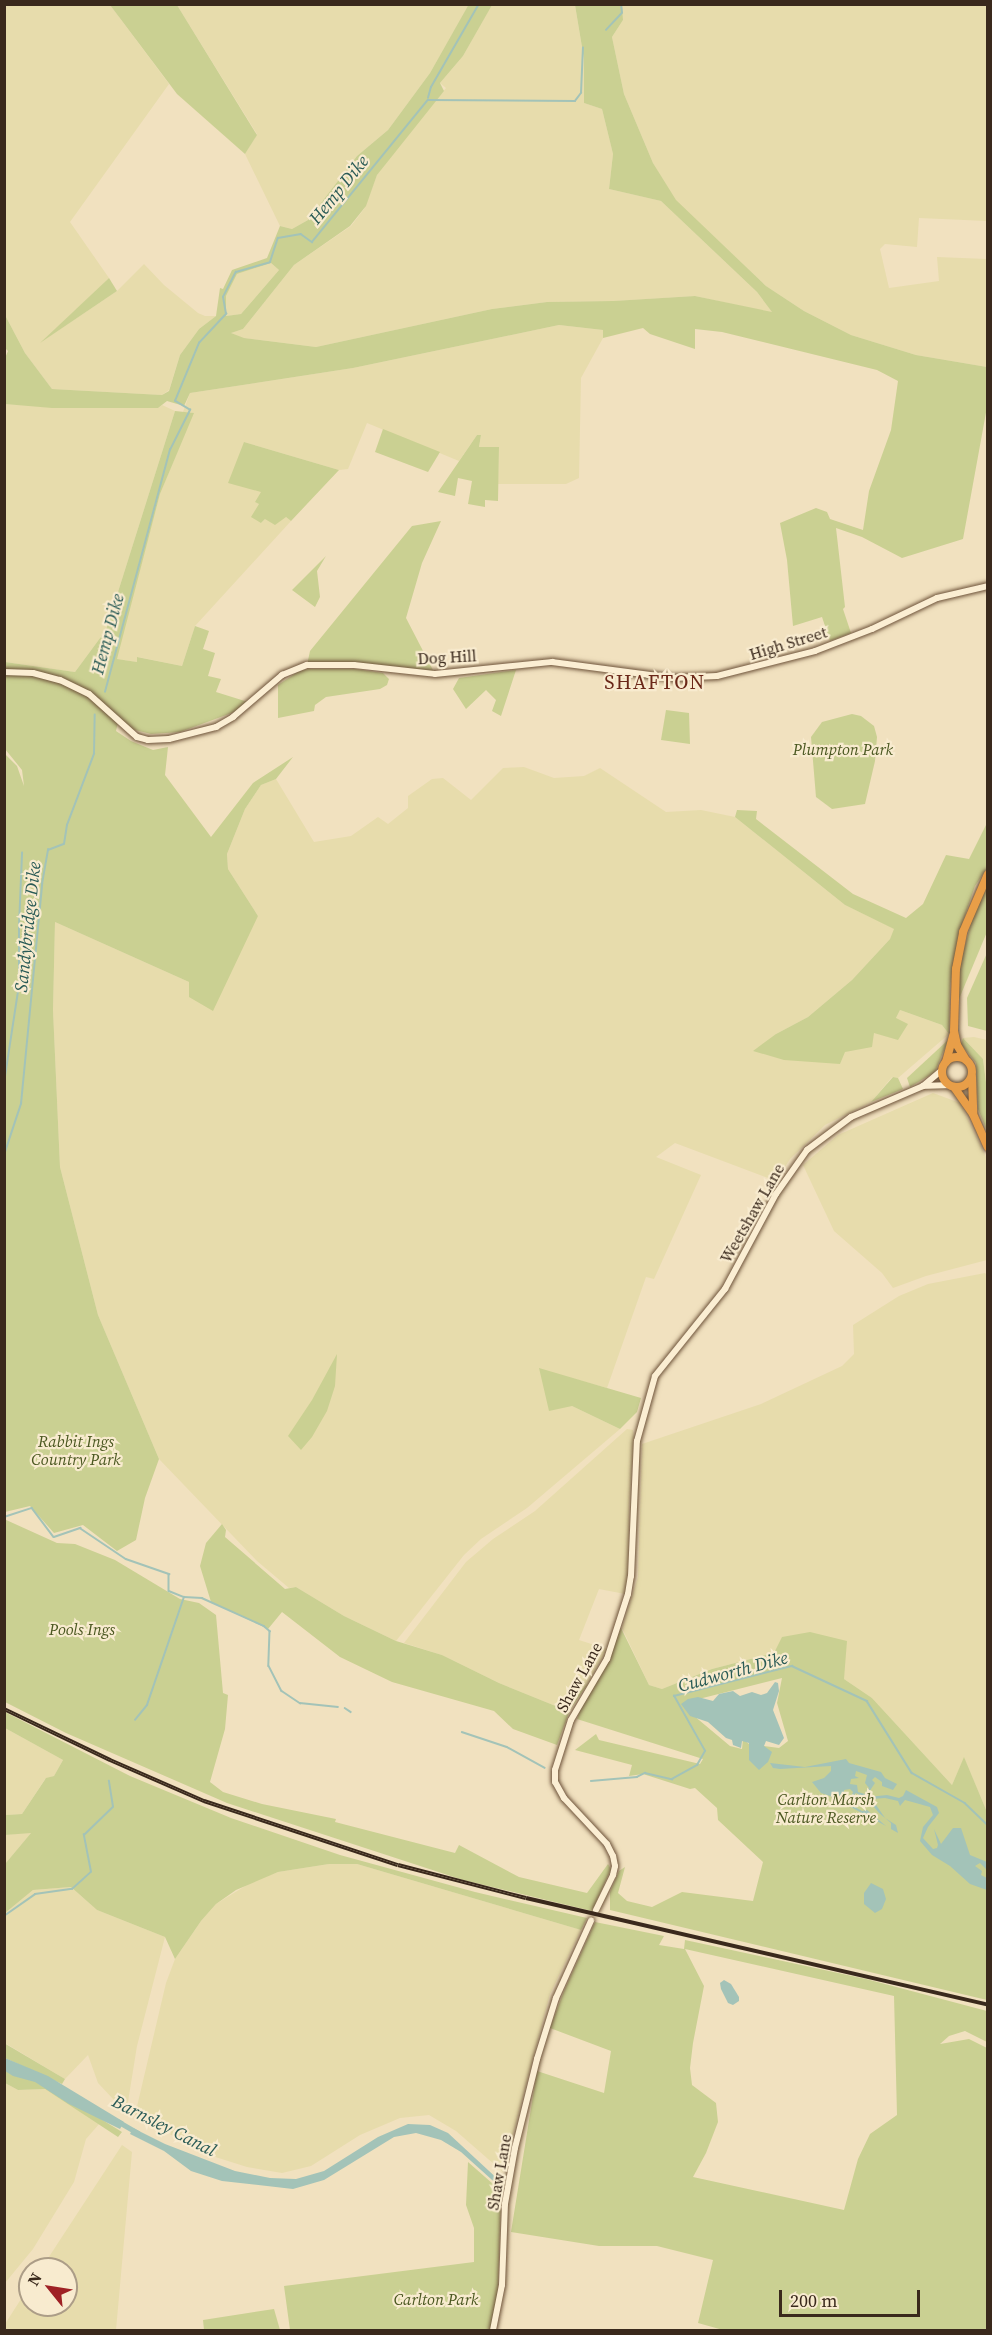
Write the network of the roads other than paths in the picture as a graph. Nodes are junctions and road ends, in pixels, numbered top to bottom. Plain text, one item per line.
1 (987, 586) edge
2 (588, 665) joint
3 (4, 672) edge
4 (987, 874) edge
5 (954, 1031) junction
6 (966, 1060) junction
7 (944, 1066) junction
8 (972, 1073) junction
9 (923, 1086) junction
10 (952, 1086) junction
11 (973, 1114) junction
12 (987, 1147) edge
13 (648, 1398) joint
14 (597, 1910) dead end
15 (591, 1921) dead end
16 (494, 2331) edge

1 - 2 street, High Street
2 - 3 street, Dog Hill
4 - 5 highway
5 - 6 highway
5 - 7 highway
6 - 7 highway
6 - 8 highway
7 - 9 street, Weetshaw Lane
7 - 10 highway
8 - 10 highway
8 - 11 highway
9 - 10 street, Weetshaw Lane
9 - 13 street, Weetshaw Lane
10 - 11 highway
11 - 12 highway
13 - 14 street, Shaw Lane
15 - 16 street, Shaw Lane

